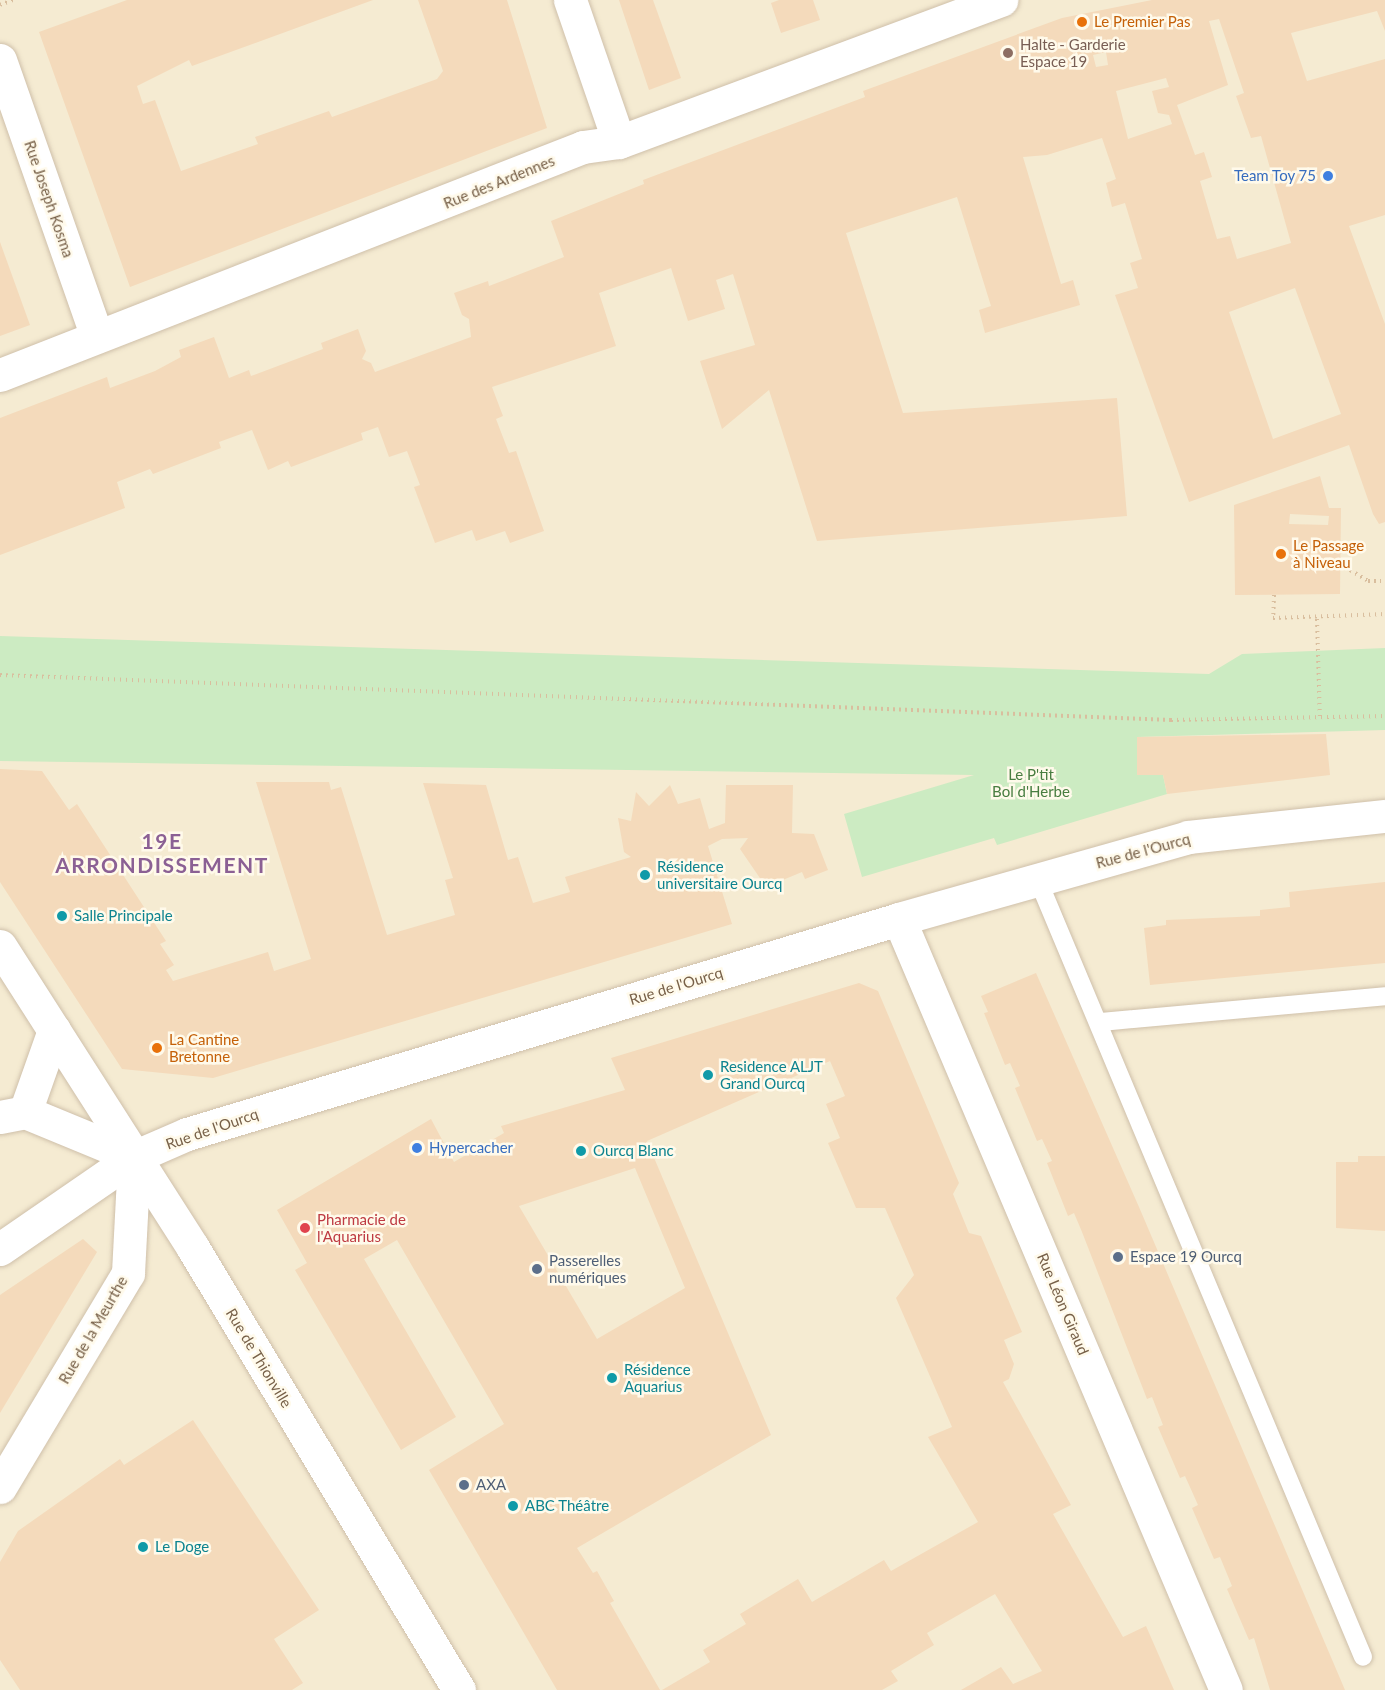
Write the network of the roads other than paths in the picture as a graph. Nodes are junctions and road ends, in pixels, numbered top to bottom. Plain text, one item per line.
1 (570, 0) edge
2 (1001, 0) edge
3 (919, 14) edge
4 (0, 60) edge
5 (619, 142) junction
6 (97, 338) junction
7 (0, 375) edge
8 (1385, 816) edge
9 (1038, 880) junction
10 (899, 919) junction
11 (0, 946) edge
12 (1385, 996) edge
13 (1101, 1022) junction
14 (54, 1030) junction
15 (12, 1114) edge
16 (134, 1157) junction
17 (0, 1249) edge
18 (0, 1487) edge
19 (1363, 1657) dead end
20 (459, 1690) edge
21 (1227, 1690) edge

1 - 5 street
2 - 3 street, Rue des Ardennes
3 - 5 street, Rue des Ardennes
4 - 6 street, Rue Joseph Kosma
5 - 6 street, Rue des Ardennes
6 - 7 street, Rue des Ardennes
8 - 9 street, Rue de l'Ourcq
9 - 10 street, Rue de l'Ourcq
9 - 13 lane
10 - 16 street, Rue de l'Ourcq
10 - 21 street, Rue Léon Giraud
11 - 14 street, Rue de Thionville
12 - 13 lane
13 - 19 lane
14 - 15 street
14 - 16 street, Rue de Thionville
15 - 16 street
16 - 17 street, Rue de l'Ourcq
16 - 18 street, Rue de la Meurthe
16 - 20 street, Rue de Thionville

